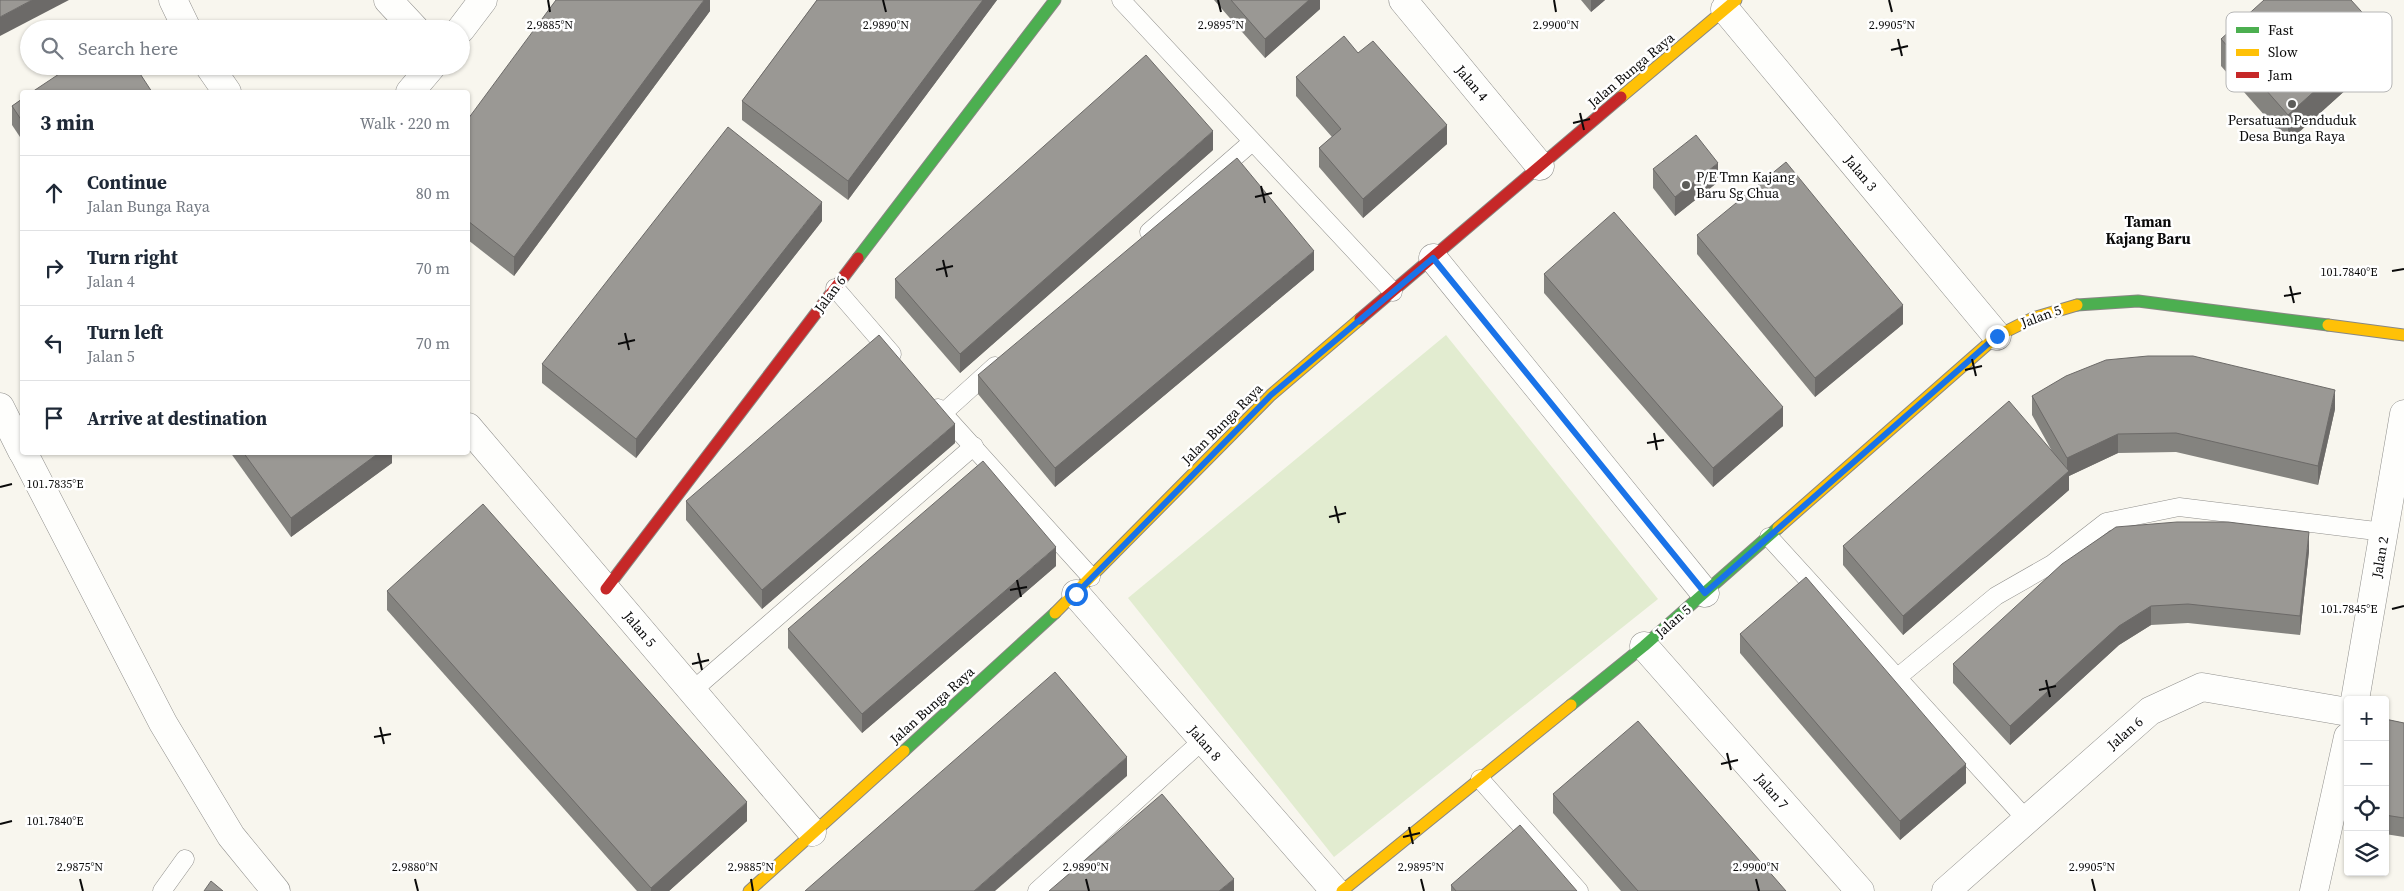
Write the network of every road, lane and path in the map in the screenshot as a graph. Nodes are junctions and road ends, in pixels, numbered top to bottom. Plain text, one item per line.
1 (172, 0) edge
2 (388, 0) edge
3 (483, 0) edge
4 (1055, 0) edge
5 (1121, 0) edge
6 (1403, 0) edge
7 (1730, 5) edge
8 (182, 20) edge
9 (407, 20) edge
10 (468, 20) edge
11 (215, 75) edge
12 (424, 75) edge
13 (225, 90) edge
14 (412, 90) edge
15 (1252, 142) junction
16 (1540, 166) junction
17 (1134, 245) edge
18 (1433, 258) junction
19 (835, 288) junction
20 (1393, 292) junction
21 (2404, 335) edge
22 (1997, 336) junction
23 (1009, 355) edge
24 (905, 369) edge
25 (930, 398) edge
26 (0, 407) edge
27 (943, 412) junction
28 (2404, 414) edge
29 (470, 429) edge
30 (20, 446) edge
31 (974, 446) junction
32 (25, 455) edge
33 (2384, 532) junction
34 (1769, 536) junction
35 (1084, 586) junction
36 (606, 589) junction
37 (1705, 593) junction
38 (1644, 646) junction
39 (1898, 678) junction
40 (692, 692) junction
41 (2356, 696) edge
42 (2344, 711) edge
43 (1202, 740) junction
44 (2347, 741) edge
45 (1480, 778) junction
46 (2027, 820) junction
47 (812, 832) junction
48 (185, 859) dead end
49 (162, 891) edge
50 (276, 891) edge
51 (749, 891) edge
52 (1037, 891) edge
53 (1334, 891) edge
54 (1342, 891) edge
55 (1579, 891) edge
56 (1860, 891) edge
57 (1946, 891) edge
58 (2314, 891) edge

1 - 8 street
2 - 9 street
3 - 10 street
4 - 19 street, Jalan 6
5 - 15 lane
6 - 16 street, Jalan 4
7 - 16 street, Jalan Bunga Raya
7 - 22 street, Jalan 3
11 - 13 street
12 - 14 street
15 - 17 lane
15 - 20 lane
16 - 18 street, Jalan Bunga Raya
18 - 20 street, Jalan Bunga Raya
18 - 37 street
19 - 24 lane
19 - 36 street, Jalan 6
20 - 35 street, Jalan Bunga Raya
21 - 22 street, Jalan 5
22 - 34 street, Jalan 5
23 - 27 lane
25 - 27 lane
26 - 30 street
27 - 31 lane
28 - 33 street, Jalan 2
29 - 36 street, Jalan 5
31 - 35 lane
31 - 40 lane
32 - 50 street
33 - 39 lane
33 - 41 street, Jalan 2
34 - 37 street, Jalan 5
34 - 39 lane
35 - 43 street, Jalan 8
35 - 47 street, Jalan Bunga Raya
36 - 40 street, Jalan 5
37 - 38 street, Jalan 5
38 - 45 street, Jalan 5
38 - 56 street, Jalan 7
39 - 46 lane
40 - 47 street, Jalan 5
42 - 46 street, Jalan 6
43 - 52 lane
43 - 53 street, Jalan 8
44 - 58 street
45 - 54 street, Jalan 5
45 - 55 lane
46 - 57 street, Jalan 6
47 - 51 street, Jalan Bunga Raya
48 - 49 lane

